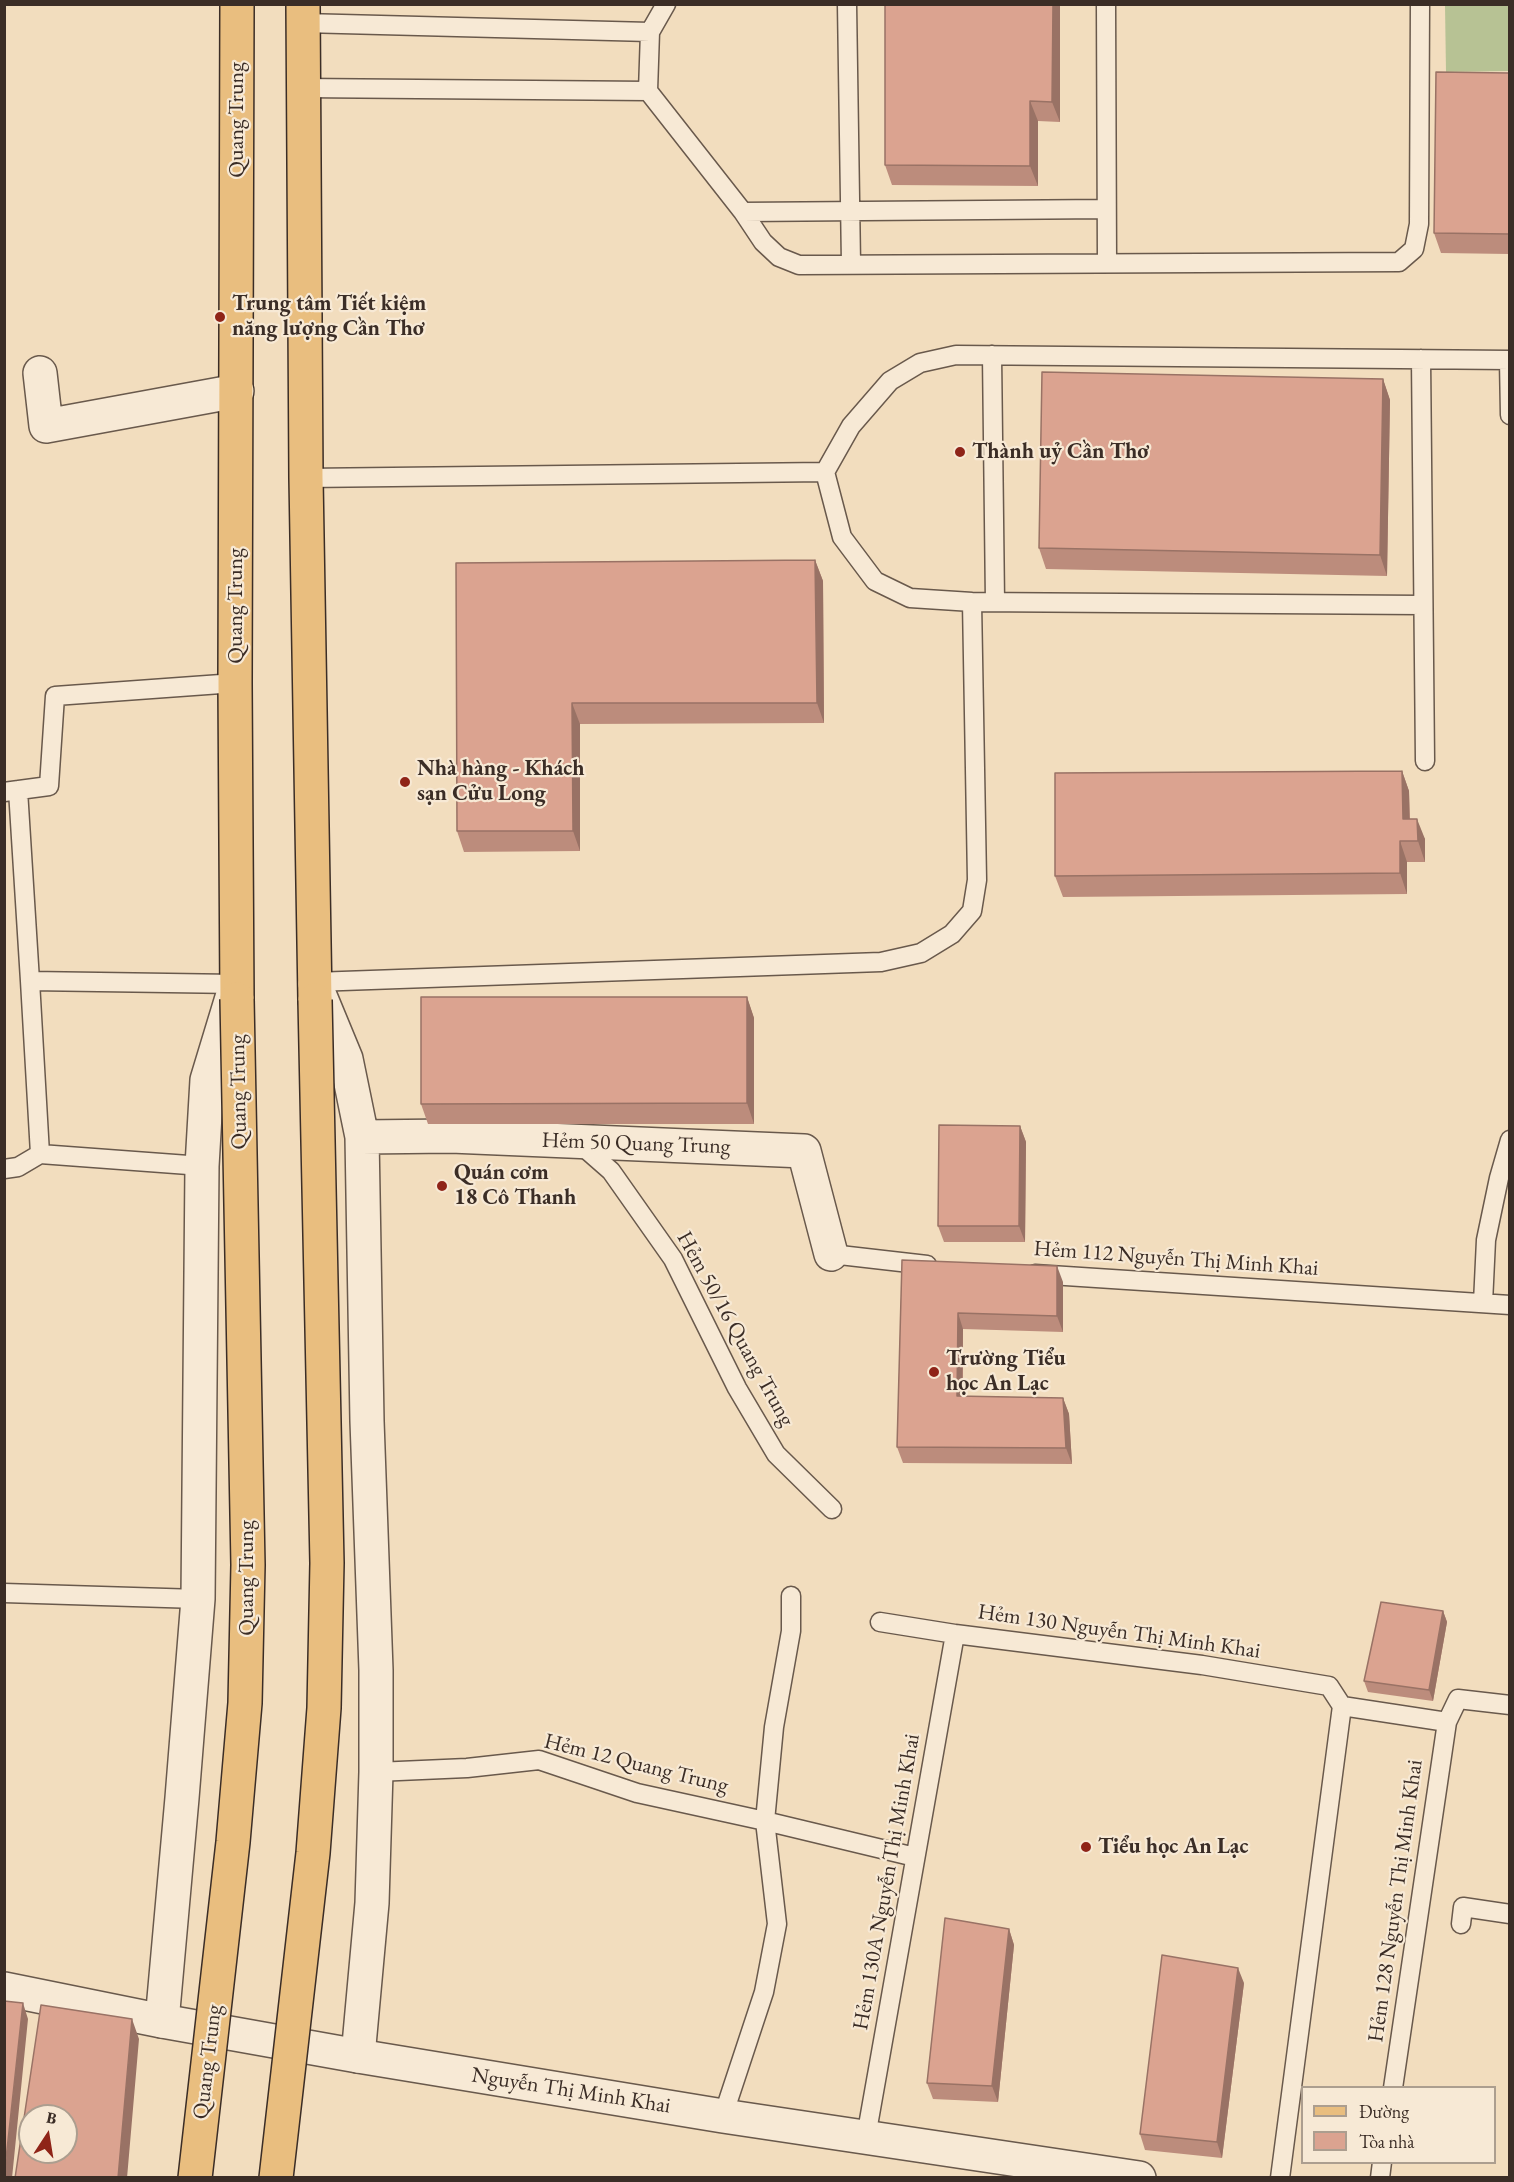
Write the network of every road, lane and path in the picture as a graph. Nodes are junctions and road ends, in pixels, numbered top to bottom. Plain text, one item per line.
1 (237, 4) edge
2 (666, 4) edge
3 (847, 4) edge
4 (1106, 4) edge
5 (1420, 4) edge
6 (303, 14) edge
7 (650, 32) junction
8 (303, 88) junction
9 (648, 91) junction
10 (1106, 209) junction
11 (850, 211) junction
12 (742, 212) junction
13 (1107, 263) junction
14 (851, 264) junction
15 (992, 355) junction
16 (1421, 359) junction
17 (1509, 360) edge
18 (40, 373) dead end
19 (237, 392) junction
20 (1509, 415) edge
21 (825, 472) junction
22 (306, 478) junction
23 (972, 602) junction
24 (995, 602) junction
25 (1422, 605) junction
26 (235, 683) junction
27 (1425, 761) dead end
28 (11, 791) edge
29 (30, 981) junction
30 (237, 991) junction
31 (314, 991) junction
32 (362, 1137) junction
33 (1509, 1140) edge
34 (577, 1142) junction
35 (40, 1154) junction
36 (202, 1166) junction
37 (4, 1168) edge
38 (831, 1254) joint
39 (944, 1266) edge
40 (1013, 1273) edge
41 (1483, 1304) junction
42 (1509, 1305) edge
43 (832, 1509) dead end
44 (4, 1593) edge
45 (791, 1596) dead end
46 (198, 1599) junction
47 (880, 1622) dead end
48 (955, 1634) junction
49 (1509, 1705) edge
50 (1342, 1706) junction
51 (1447, 1722) junction
52 (376, 1772) junction
53 (765, 1821) junction
54 (915, 1857) junction
55 (1509, 1914) edge
56 (1461, 1924) dead end
57 (4, 1989) edge
58 (162, 2021) junction
59 (358, 2056) junction
60 (1393, 2086) edge
61 (723, 2116) junction
62 (866, 2137) junction
63 (195, 2178) edge
64 (276, 2178) edge
65 (1139, 2178) edge
66 (1280, 2178) edge

1 - 19 main road, Quang Trung
2 - 7 lane
3 - 11 lane
4 - 10 lane
5 - 13 lane
6 - 7 lane
6 - 8 main road
7 - 9 lane
8 - 9 lane
8 - 22 main road
9 - 12 lane
10 - 11 lane
10 - 13 lane
11 - 12 lane
11 - 14 lane
12 - 14 lane
13 - 14 lane
15 - 16 lane
15 - 21 lane
15 - 24 lane
16 - 17 lane
16 - 25 lane
17 - 20 lane
18 - 19 street
19 - 26 main road, Quang Trung
21 - 22 lane
21 - 23 lane
22 - 31 main road
23 - 24 lane
23 - 31 lane
24 - 25 lane
25 - 27 lane
26 - 28 lane
26 - 30 main road, Quang Trung
28 - 29 lane
29 - 30 lane
29 - 35 lane
30 - 36 street
30 - 63 main road, Quang Trung, bridge
31 - 32 street
31 - 64 main road, bridge
32 - 34 street, Hẻm 50 Quang Trung
32 - 52 street
33 - 41 lane
34 - 38 street, Hẻm 50 Quang Trung
34 - 43 lane, Hẻm 50/16 Quang Trung
35 - 36 lane
35 - 37 lane
36 - 46 street
38 - 39 lane
40 - 41 lane, Hẻm 112 Nguyễn Thị Minh Khai
41 - 42 lane, Hẻm 112 Nguyễn Thị Minh Khai
44 - 46 lane
45 - 53 lane
46 - 58 street
47 - 48 lane, Hẻm 130 Nguyễn Thị Minh Khai
48 - 50 lane, Hẻm 130 Nguyễn Thị Minh Khai
48 - 54 lane, Hẻm 130A Nguyễn Thị Minh Khai
49 - 51 lane
50 - 51 lane
50 - 66 lane
51 - 60 lane, Hẻm 128 Nguyễn Thị Minh Khai
52 - 53 lane, Hẻm 12 Quang Trung
52 - 59 street
53 - 54 lane, Hẻm 12 Quang Trung
53 - 61 lane
54 - 62 lane, Hẻm 130A Nguyễn Thị Minh Khai
55 - 56 lane
57 - 58 street, Nguyễn Thị Minh Khai
58 - 59 street, Nguyễn Thị Minh Khai
59 - 61 street, Nguyễn Thị Minh Khai
61 - 62 street, Nguyễn Thị Minh Khai
62 - 65 street, Nguyễn Thị Minh Khai

